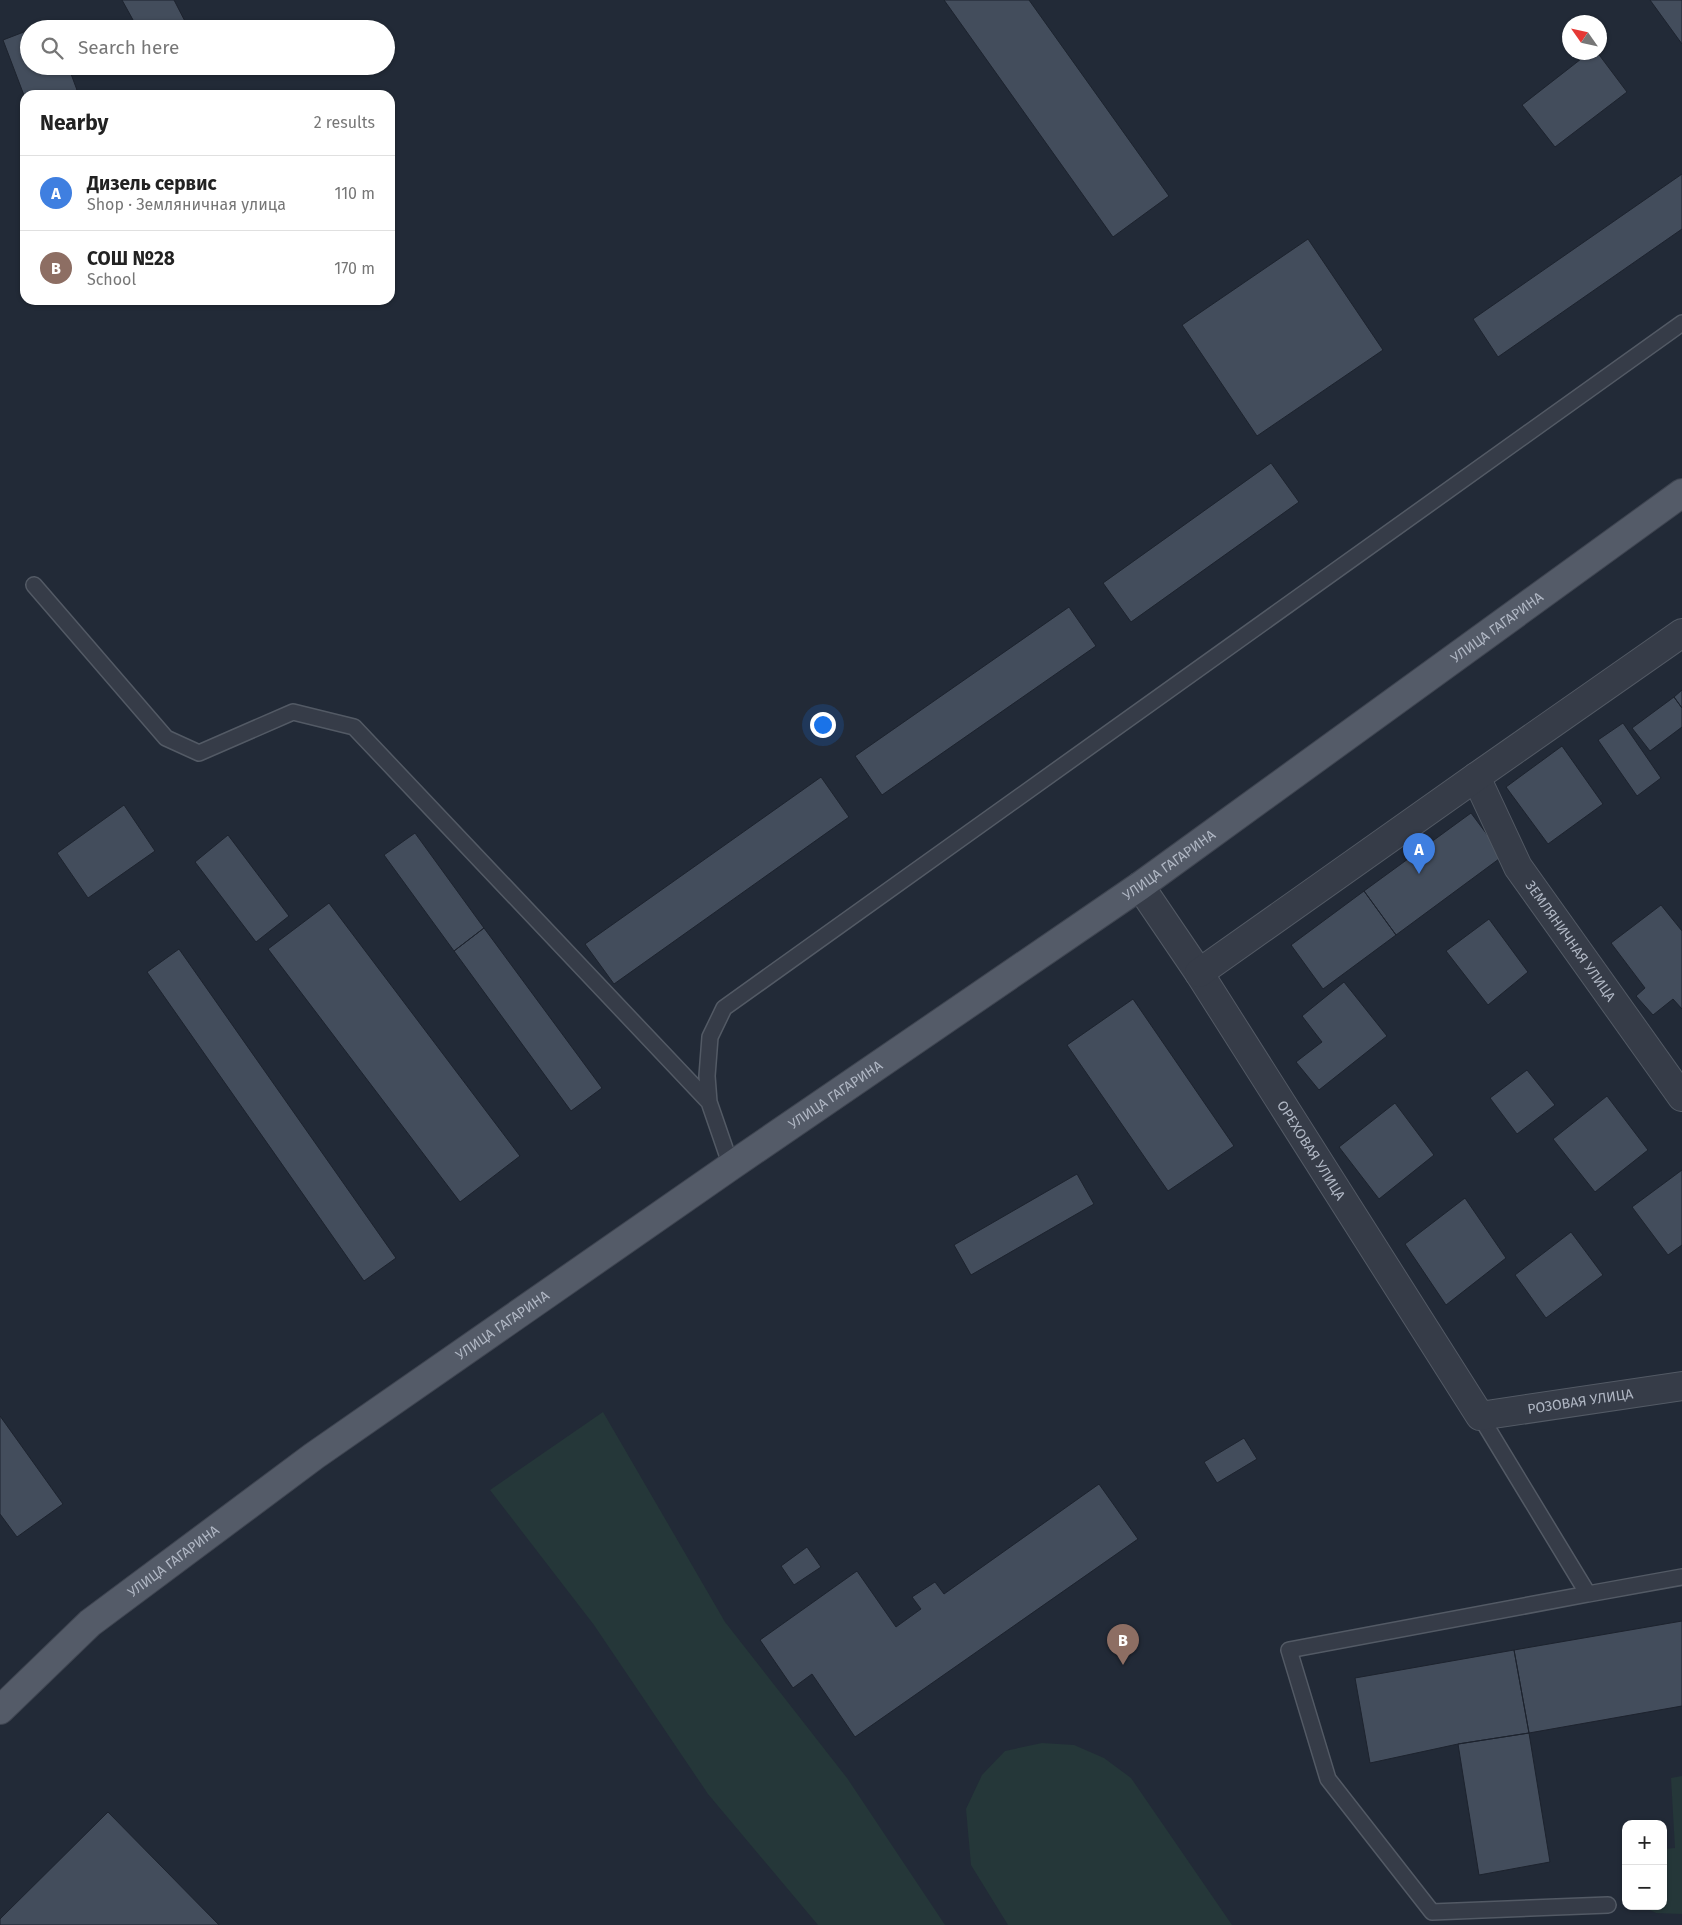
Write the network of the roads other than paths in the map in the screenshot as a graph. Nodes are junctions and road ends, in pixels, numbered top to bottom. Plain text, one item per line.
1 (1682, 323) edge
2 (1682, 493) edge
3 (34, 585) dead end
4 (1682, 633) edge
5 (1476, 776) junction
6 (1140, 886) junction
7 (1199, 973) junction
8 (1682, 1097) edge
9 (708, 1102) junction
10 (731, 1166) junction
11 (1682, 1386) edge
12 (1480, 1416) junction
13 (1682, 1577) edge
14 (1588, 1594) junction
15 (0, 1710) edge
16 (1608, 1905) dead end

1 - 9 lane
2 - 6 main road, УЛИЦА ГАГАРИНА
3 - 9 lane
4 - 5 street
5 - 7 street
5 - 8 street, ЗЕМЛЯНИЧНАЯ УЛИЦА
6 - 7 street, ОРЕХОВАЯ УЛИЦА
6 - 10 main road, УЛИЦА ГАГАРИНА
7 - 12 street, ОРЕХОВАЯ УЛИЦА
9 - 10 lane
10 - 15 main road, УЛИЦА ГАГАРИНА
11 - 12 street, РОЗОВАЯ УЛИЦА
12 - 14 lane
13 - 14 lane
14 - 16 lane

